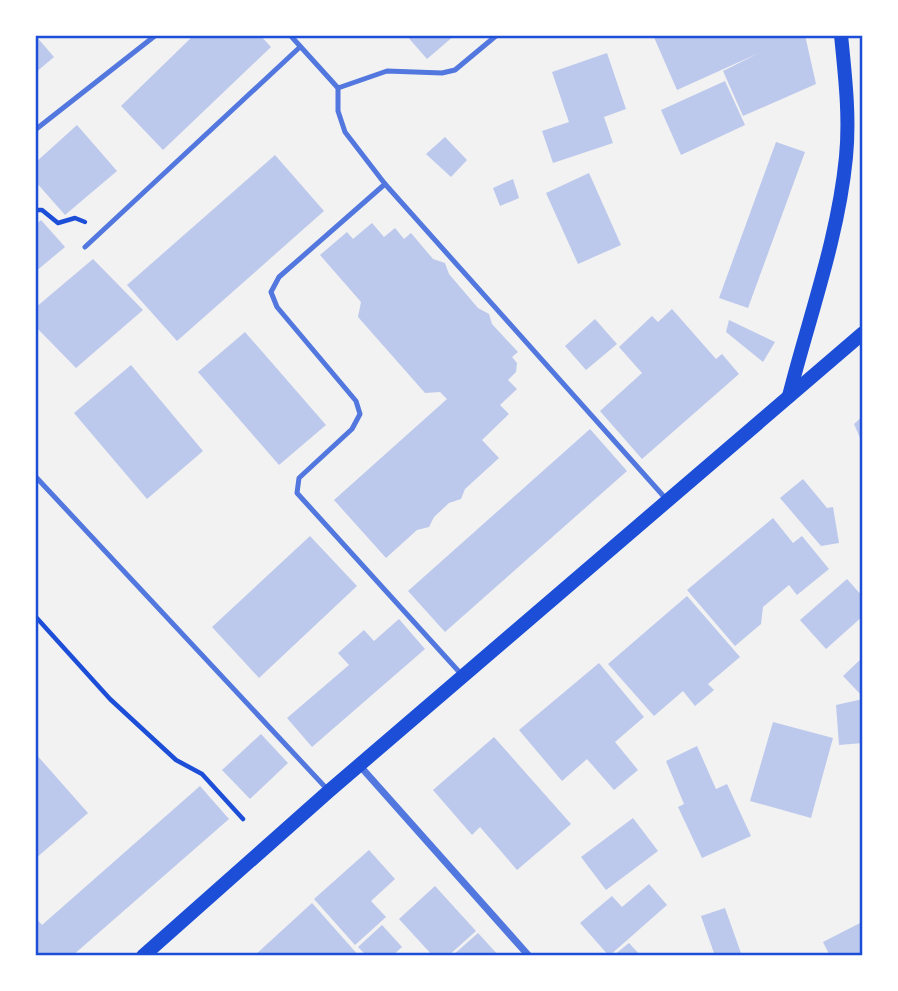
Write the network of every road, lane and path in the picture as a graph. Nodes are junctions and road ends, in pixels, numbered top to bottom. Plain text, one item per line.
1 (156, 35) edge
2 (290, 35) edge
3 (497, 35) edge
4 (841, 35) edge
5 (300, 47) junction
6 (338, 88) junction
7 (35, 130) edge
8 (385, 184) junction
9 (35, 210) edge
10 (105, 229) junction
11 (85, 247) dead end
12 (863, 333) edge
13 (789, 396) junction
14 (35, 476) edge
15 (667, 500) junction
16 (35, 616) edge
17 (464, 677) junction
18 (360, 766) junction
19 (329, 791) junction
20 (243, 819) dead end
21 (143, 956) edge
22 (529, 956) edge

1 - 7 lane
2 - 5 lane
3 - 6 lane
4 - 13 main road
5 - 6 lane
5 - 10 lane
6 - 8 lane
8 - 15 lane
8 - 17 lane
9 - 10 path
10 - 11 lane
12 - 13 main road
13 - 15 main road
14 - 19 lane
15 - 17 main road
16 - 20 path
17 - 18 main road
18 - 19 main road
18 - 22 street
19 - 21 main road

